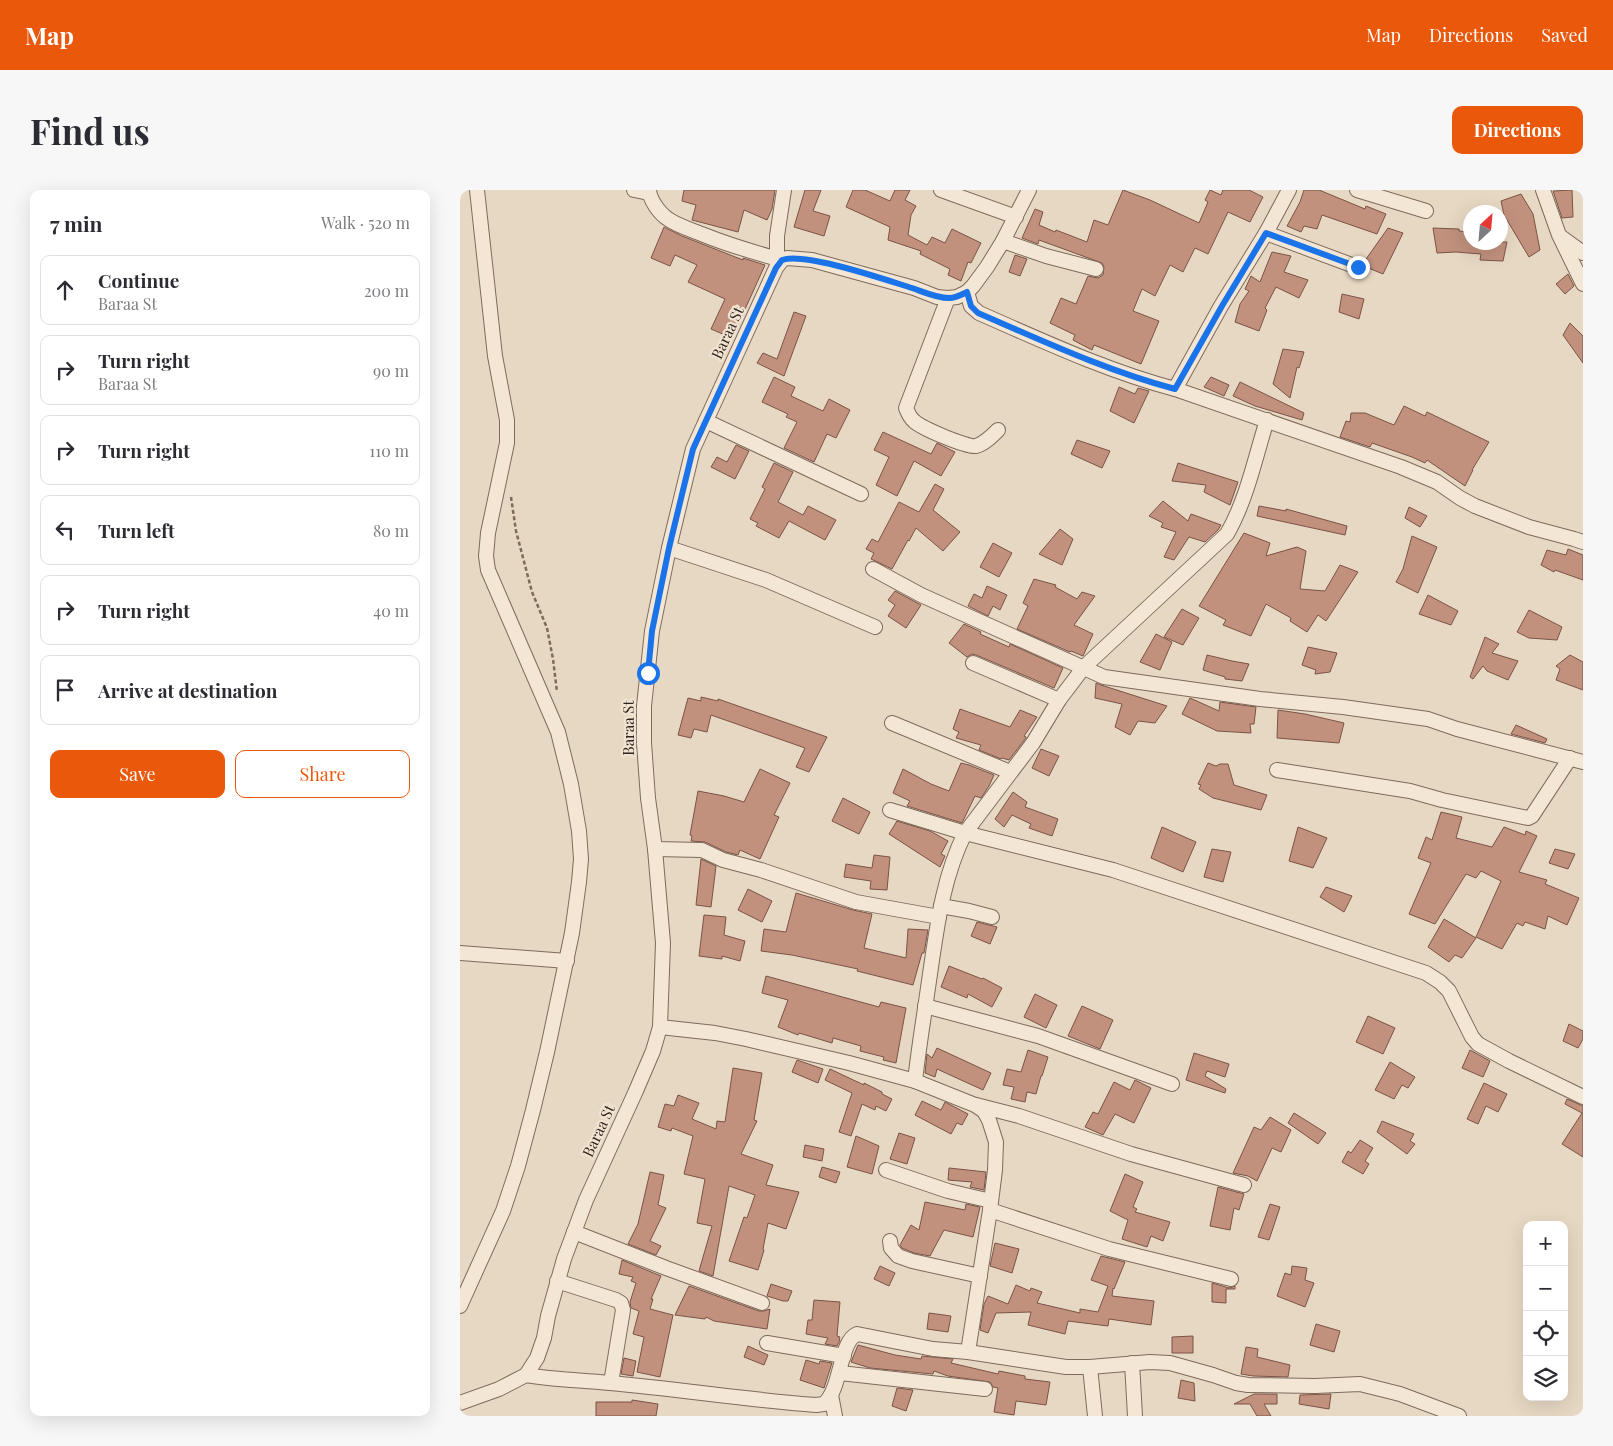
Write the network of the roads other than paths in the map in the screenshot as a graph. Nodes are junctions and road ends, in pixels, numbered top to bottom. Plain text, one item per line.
1 (477, 190) edge
2 (634, 190) edge
3 (784, 190) edge
4 (941, 190) edge
5 (1030, 190) edge
6 (1289, 190) edge
7 (1357, 190) edge
8 (1543, 190) edge
9 (649, 192) edge
10 (1426, 211) dead end
11 (1016, 217) junction
12 (1266, 233) junction
13 (1559, 235) junction
14 (1003, 241) junction
15 (1583, 253) edge
16 (779, 259) junction
17 (1358, 267) dead end
18 (1096, 269) dead end
19 (1583, 284) edge
20 (967, 292) junction
21 (948, 298) junction
22 (1175, 389) junction
23 (1267, 420) junction
24 (706, 421) junction
25 (998, 430) dead end
26 (861, 494) dead end
27 (1583, 542) edge
28 (669, 548) junction
29 (873, 569) dead end
30 (875, 627) dead end
31 (973, 663) dead end
32 (1084, 667) junction
33 (1059, 700) junction
34 (892, 723) dead end
35 (1577, 760) edge
36 (1277, 770) dead end
37 (1010, 772) junction
38 (890, 810) dead end
39 (965, 833) junction
40 (655, 849) junction
41 (940, 911) junction
42 (992, 917) dead end
43 (460, 953) edge
44 (567, 961) junction
45 (925, 1006) junction
46 (660, 1028) junction
47 (915, 1081) junction
48 (1172, 1084) dead end
49 (1583, 1097) edge
50 (975, 1105) junction
51 (886, 1170) dead end
52 (1244, 1185) dead end
53 (991, 1205) junction
54 (574, 1232) junction
55 (890, 1241) dead end
56 (980, 1276) junction
57 (1231, 1279) dead end
58 (557, 1281) junction
59 (762, 1303) dead end
60 (460, 1306) edge
61 (767, 1343) dead end
62 (968, 1352) junction
63 (844, 1356) junction
64 (1132, 1363) junction
65 (1090, 1367) junction
66 (840, 1374) junction
67 (526, 1375) junction
68 (611, 1383) junction
69 (985, 1389) dead end
70 (831, 1395) junction
71 (460, 1403) edge
72 (835, 1416) edge
73 (1095, 1416) edge
74 (1135, 1416) edge
75 (1459, 1416) edge

1 - 44 street
2 - 9 street
3 - 16 street
4 - 11 street
5 - 11 street
6 - 12 street
7 - 10 street
8 - 13 street
9 - 16 street
11 - 14 street
12 - 17 street
12 - 22 street
13 - 15 street
13 - 19 street
14 - 18 street
14 - 20 street
16 - 21 street
16 - 24 street, Baraa St
20 - 21 street
20 - 22 street
21 - 25 street
22 - 23 street
23 - 27 street
23 - 32 street
24 - 26 street
24 - 28 street, Baraa St
28 - 30 street
28 - 40 street, Baraa St
29 - 32 street
31 - 33 street
32 - 33 street
32 - 35 street
33 - 37 street
34 - 37 street
35 - 36 street
37 - 39 street
38 - 39 street
39 - 41 street
39 - 49 street
40 - 41 street
40 - 46 street, Baraa St
41 - 42 street
41 - 45 street
43 - 44 street
44 - 60 street
45 - 47 street
45 - 48 street
46 - 47 street
46 - 54 street, Baraa St
47 - 50 street
50 - 52 street
50 - 53 street
51 - 53 street
53 - 56 street
53 - 57 street
54 - 58 street, Baraa St
54 - 59 street
55 - 56 street
56 - 62 street
58 - 67 street, Baraa St
58 - 68 street
61 - 63 street
62 - 63 street
62 - 65 street
63 - 66 street
64 - 65 street
64 - 74 street
64 - 75 street
65 - 73 street
66 - 69 street
66 - 70 street
67 - 68 street
67 - 71 street
68 - 70 street
70 - 72 street

